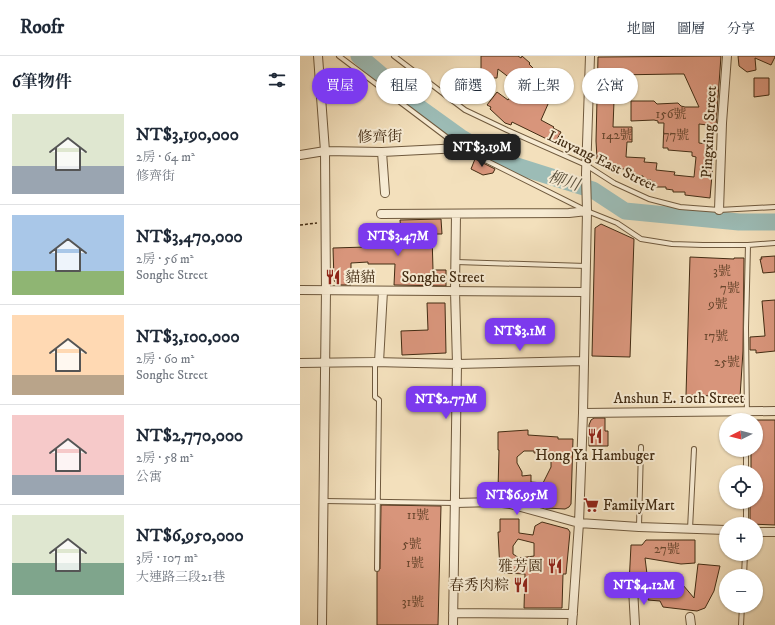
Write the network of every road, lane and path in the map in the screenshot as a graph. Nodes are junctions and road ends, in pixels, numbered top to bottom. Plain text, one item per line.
1 (318, 56) edge
2 (339, 56) edge
3 (394, 56) edge
4 (590, 56) edge
5 (727, 56) edge
6 (461, 148) junction
7 (325, 151) junction
8 (382, 152) junction
9 (300, 155) edge
10 (586, 165) junction
11 (385, 193) dead end
12 (775, 207) edge
13 (719, 210) junction
14 (587, 211) junction
15 (381, 214) dead end
16 (456, 214) junction
17 (317, 223) dead end
18 (300, 225) edge
19 (775, 243) edge
20 (748, 245) junction
21 (456, 262) junction
22 (586, 266) junction
23 (300, 290) edge
24 (326, 290) junction
25 (383, 290) junction
26 (455, 291) junction
27 (585, 292) junction
28 (584, 361) junction
29 (325, 362) junction
30 (377, 362) junction
31 (300, 363) edge
32 (457, 364) junction
33 (747, 411) junction
34 (775, 411) edge
35 (582, 412) junction
36 (641, 447) dead end
37 (694, 449) dead end
38 (324, 501) junction
39 (377, 502) junction
40 (456, 503) junction
41 (579, 523) junction
42 (639, 527) junction
43 (690, 529) junction
44 (719, 530) edge
45 (763, 532) edge
46 (775, 532) edge
47 (377, 570) dead end
48 (633, 588) dead end
49 (453, 613) junction
50 (742, 613) edge
51 (574, 614) junction
52 (322, 625) edge
53 (453, 625) edge
54 (572, 625) edge
55 (635, 625) edge
56 (741, 625) edge

1 - 7 street
2 - 6 lane
3 - 10 lane, Liuyang East Street
4 - 10 street
5 - 13 street, Pingxing Street
6 - 8 street, 修齊街
6 - 14 lane
7 - 8 street, 修齊街
7 - 9 street, 修齊街
7 - 24 street
8 - 11 street
10 - 13 lane, Liuyang East Street
10 - 14 street
12 - 13 lane, Liuyang East Street
14 - 16 street
14 - 20 lane
14 - 22 street
15 - 16 street
16 - 21 street
17 - 18 path
19 - 20 lane
20 - 33 lane
21 - 22 lane
21 - 26 street
22 - 27 street
23 - 24 street, Songhe Street
24 - 25 street, Songhe Street
24 - 29 street
25 - 26 street, Songhe Street
25 - 30 street
26 - 27 street, Songhe Street
26 - 32 street
27 - 28 street
28 - 32 street
28 - 35 street
29 - 30 street
29 - 31 street
29 - 38 street
30 - 32 street
30 - 39 lane
32 - 40 street
33 - 34 street, Anshun E. 10th Street
33 - 35 street, Anshun E. 10th Street
35 - 41 street
36 - 42 lane
37 - 43 lane
38 - 39 lane
38 - 52 street
39 - 40 lane
39 - 47 lane
40 - 41 street
40 - 49 street
41 - 42 street
41 - 51 street
42 - 43 street
43 - 44 street
45 - 46 street
48 - 55 street
49 - 51 street
49 - 53 street
50 - 56 lane
51 - 54 street

